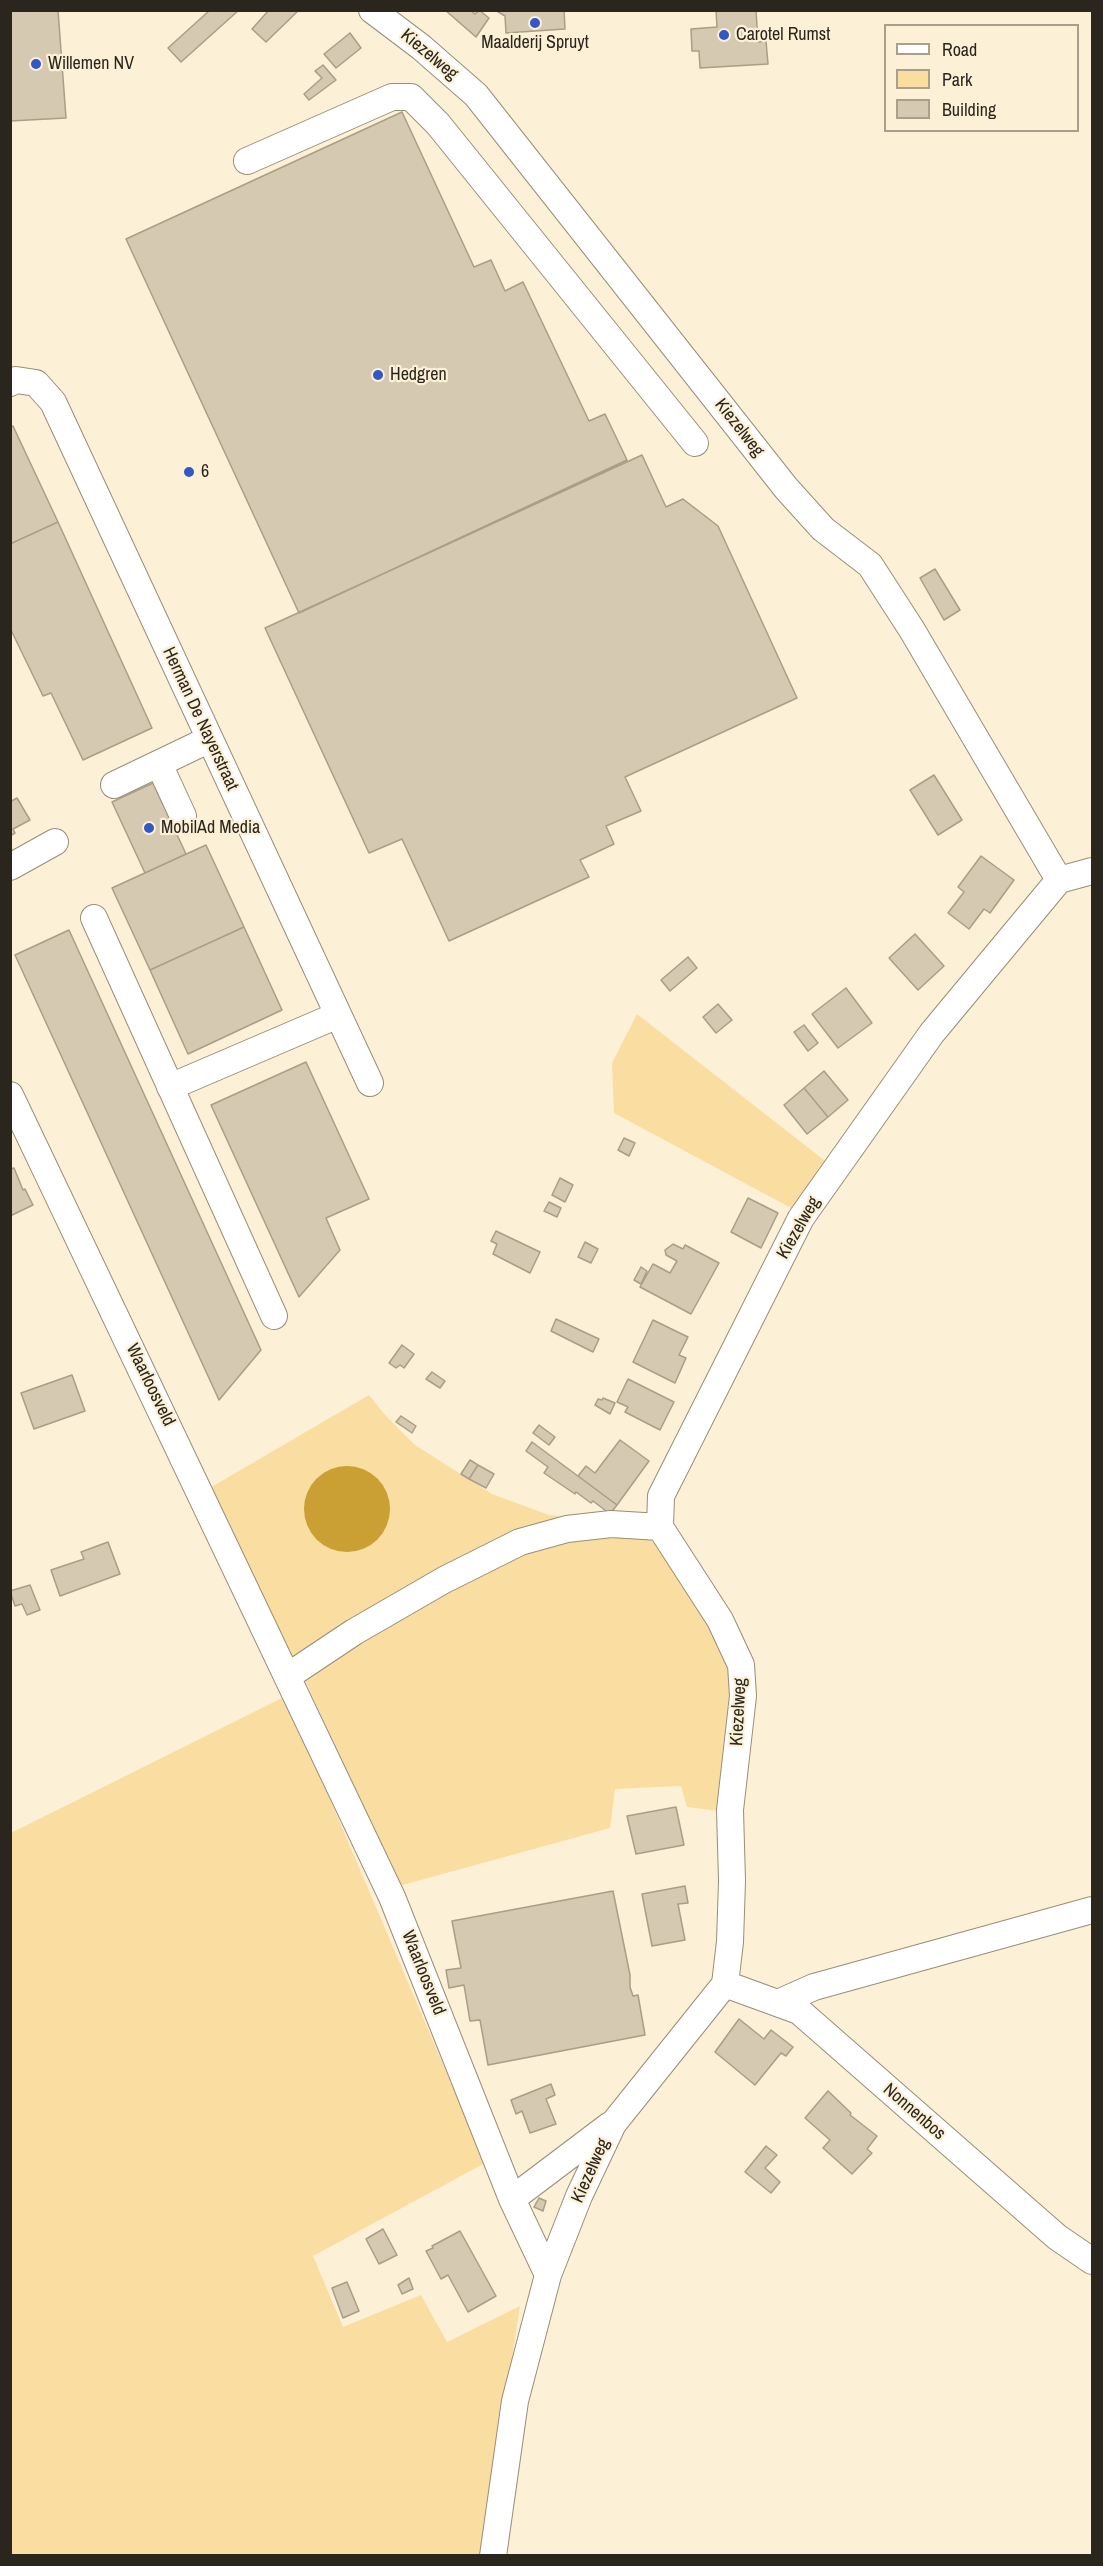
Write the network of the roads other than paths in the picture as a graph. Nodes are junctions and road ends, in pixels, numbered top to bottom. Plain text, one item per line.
1 (372, 10) edge
2 (247, 161) dead end
3 (10, 382) edge
4 (695, 443) dead end
5 (210, 740) junction
6 (159, 764) junction
7 (114, 785) dead end
8 (183, 816) dead end
9 (55, 842) dead end
10 (10, 867) edge
11 (1092, 871) edge
12 (1059, 880) junction
13 (94, 918) dead end
14 (338, 1015) junction
15 (370, 1083) dead end
16 (170, 1087) junction
17 (10, 1095) edge
18 (274, 1316) dead end
19 (660, 1527) junction
20 (288, 1676) junction
21 (1092, 1910) edge
22 (725, 1984) junction
23 (778, 2003) junction
24 (613, 2124) junction
25 (512, 2199) junction
26 (1092, 2261) edge
27 (548, 2275) junction
28 (493, 2556) edge

1 - 12 street, Kiezelweg
2 - 4 street
3 - 5 street, Herman De Nayerstraat
5 - 6 street
5 - 14 street, Herman De Nayerstraat
6 - 7 street
6 - 8 street
9 - 10 street
11 - 12 street
12 - 19 street, Kiezelweg
13 - 16 street
14 - 15 street, Herman De Nayerstraat
14 - 16 street
16 - 18 street
17 - 20 street, Waarloosveld
19 - 20 street
19 - 22 street, Kiezelweg
20 - 25 street, Waarloosveld
21 - 23 street
22 - 23 street, Nonnenbos
22 - 24 street, Kiezelweg
23 - 26 street, Nonnenbos
24 - 25 street
24 - 27 street, Kiezelweg
25 - 27 street, Waarloosveld
27 - 28 street, Kiezelweg

